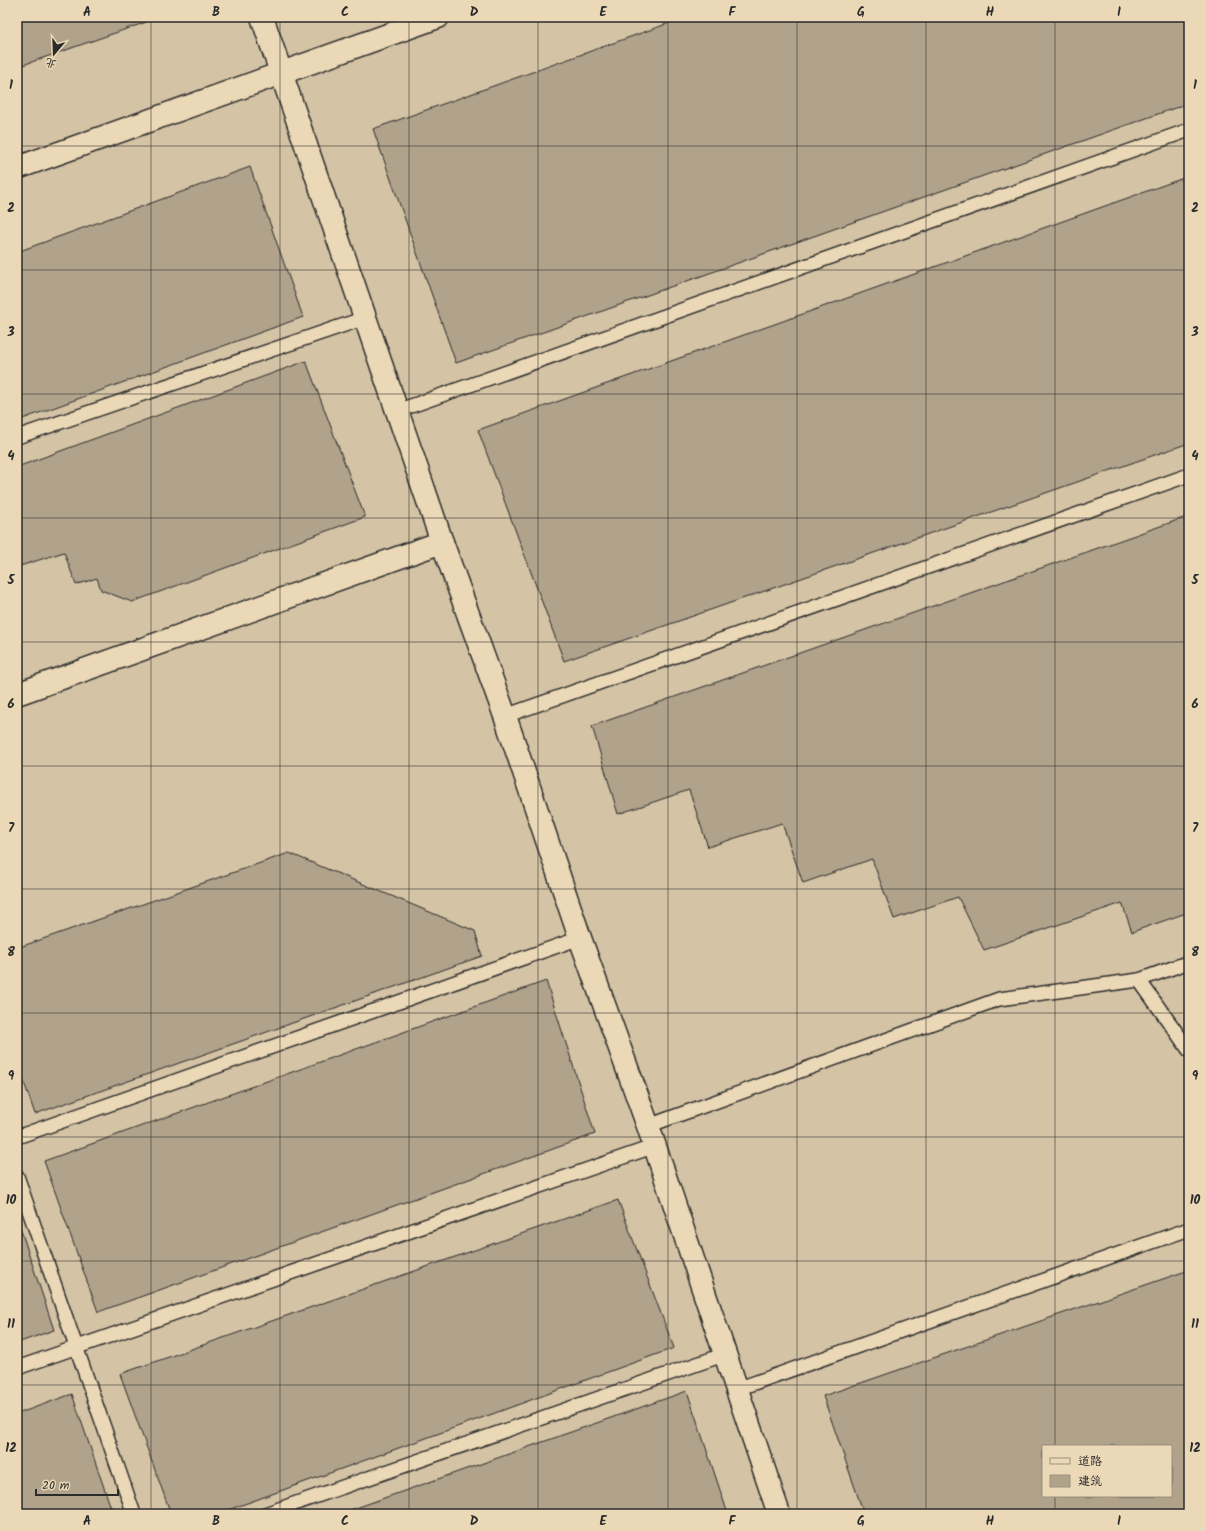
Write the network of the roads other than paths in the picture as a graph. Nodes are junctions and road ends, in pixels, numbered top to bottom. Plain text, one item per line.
1 (262, 17) edge
2 (438, 17) edge
3 (281, 74) junction
4 (1189, 130) edge
5 (17, 168) edge
6 (365, 318) junction
7 (398, 412) junction
8 (17, 436) edge
9 (1189, 475) edge
10 (442, 542) junction
11 (17, 694) edge
12 (505, 716) junction
13 (580, 938) junction
14 (1189, 962) edge
15 (1139, 980) junction
16 (1189, 1050) edge
17 (648, 1126) junction
18 (17, 1137) edge
19 (654, 1146) junction
20 (17, 1176) edge
21 (1189, 1229) edge
22 (76, 1348) junction
23 (726, 1354) junction
24 (17, 1368) edge
25 (737, 1389) junction
26 (134, 1514) edge
27 (266, 1514) edge
28 (779, 1514) edge

1 - 3 street
2 - 3 street
3 - 5 street
3 - 6 street
4 - 7 lane
6 - 7 street
6 - 8 lane
7 - 10 street
9 - 12 lane
10 - 11 street
10 - 12 street
12 - 13 street
13 - 17 street
13 - 18 lane
14 - 15 lane
15 - 16 lane
15 - 17 lane
17 - 19 street
19 - 22 lane
19 - 23 street
20 - 22 lane
21 - 25 lane
22 - 24 lane
22 - 26 lane
23 - 25 street
23 - 27 lane
25 - 28 street

